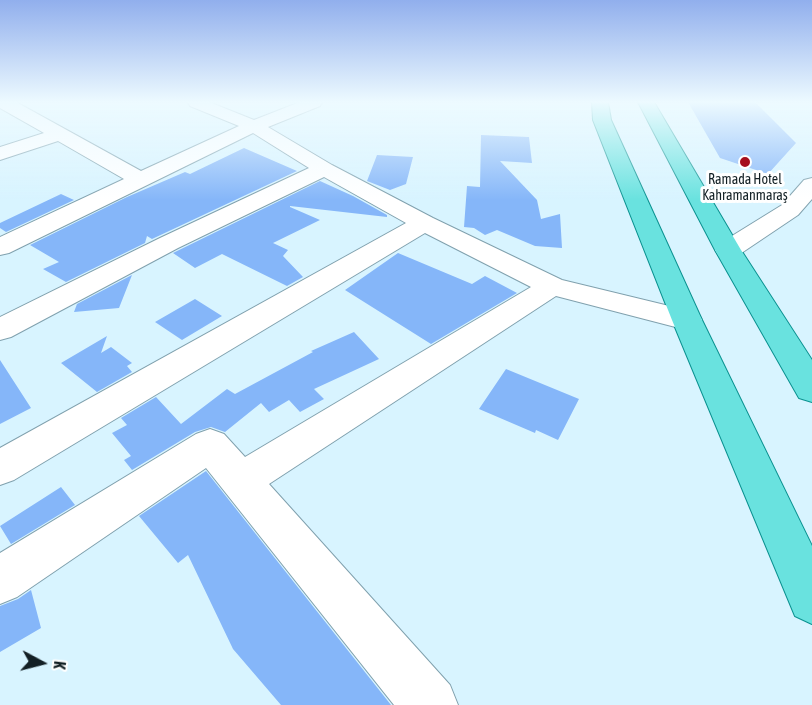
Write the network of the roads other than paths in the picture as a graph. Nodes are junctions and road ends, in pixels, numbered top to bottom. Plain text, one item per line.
1 (57, 135) edge
2 (62, 135) edge
3 (235, 135) edge
4 (268, 135) edge
5 (608, 135) edge
6 (662, 135) edge
7 (0, 154) edge
8 (324, 169) junction
9 (141, 180) junction
10 (812, 185) edge
11 (801, 214) edge
12 (424, 223) junction
13 (0, 247) edge
14 (728, 250) junction
15 (552, 286) junction
16 (687, 320) junction
17 (0, 330) edge
18 (812, 389) edge
19 (0, 468) edge
20 (240, 481) junction
21 (0, 580) edge
22 (812, 599) edge
23 (430, 705) edge

1 - 7 street
2 - 9 street
3 - 9 street
4 - 8 street
5 - 16 main road
6 - 14 main road
8 - 12 street
8 - 17 street
9 - 13 street
10 - 11 street
11 - 14 street
12 - 15 street
12 - 19 street
14 - 18 main road
15 - 16 street
15 - 20 street
16 - 22 main road
20 - 21 street
20 - 23 street

